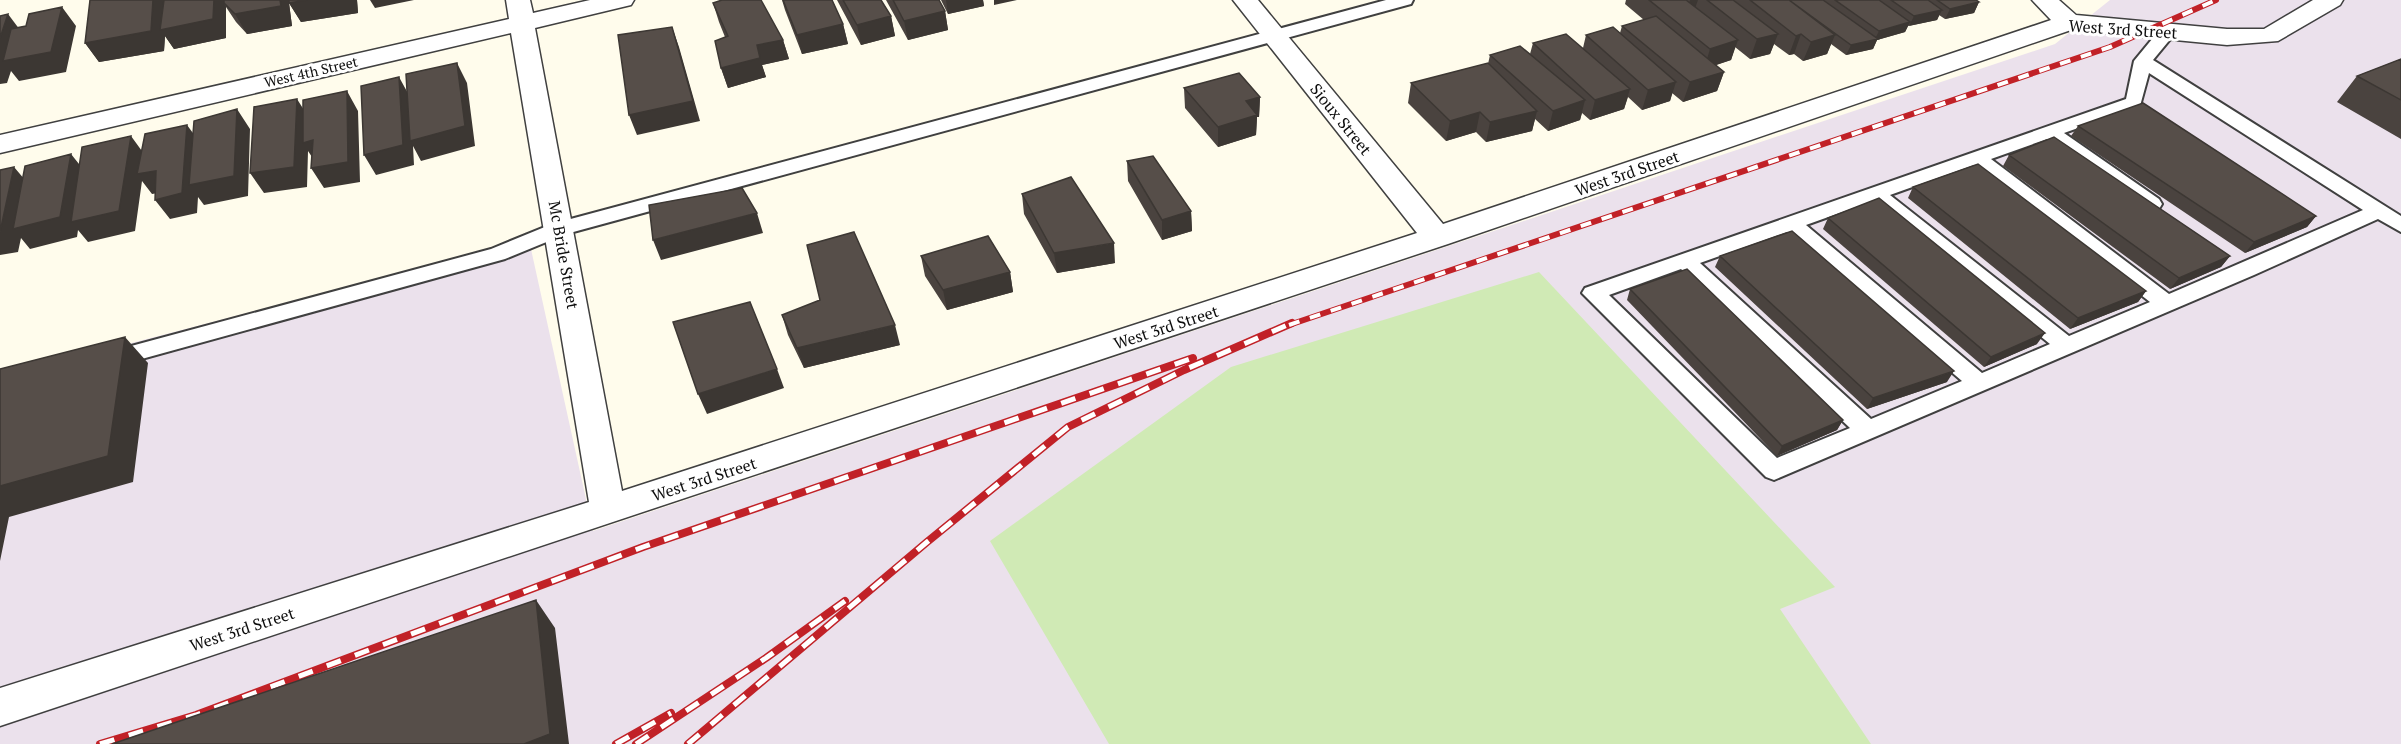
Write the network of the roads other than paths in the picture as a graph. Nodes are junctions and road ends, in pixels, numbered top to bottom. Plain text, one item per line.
1 (622, 0) edge
2 (1245, 0) edge
3 (1405, 0) edge
4 (2044, 0) edge
5 (2331, 0) edge
6 (520, 12) edge
7 (2069, 22) junction
8 (2168, 31) junction
9 (1274, 36) junction
10 (2143, 61) junction
11 (2134, 102) junction
12 (2154, 115) edge
13 (2049, 132) junction
14 (0, 144) edge
15 (1976, 157) junction
16 (1875, 193) junction
17 (2379, 211) junction
18 (2171, 217) edge
19 (2313, 220) edge
20 (1790, 223) junction
21 (2401, 225) edge
22 (560, 229) junction
23 (2333, 233) junction
24 (1437, 237) junction
25 (2228, 257) edge
26 (1684, 260) junction
27 (2247, 270) junction
28 (2168, 304) junction
29 (2067, 346) junction
30 (91, 365) edge
31 (1979, 383) junction
32 (1868, 430) junction
33 (608, 510) junction
34 (0, 707) edge

1 - 6 street, West 4th Street
2 - 9 street, Sioux Street
3 - 9 lane
4 - 7 street
5 - 8 street, West 3rd Street
6 - 14 street, West 4th Street
6 - 22 street, Mc Bride Street
7 - 8 street, West 3rd Street
7 - 24 street, West 3rd Street
8 - 10 lane
9 - 22 lane
9 - 24 street, Sioux Street
10 - 11 lane
10 - 17 lane
11 - 12 lane
11 - 13 lane
13 - 15 lane
13 - 18 lane
15 - 16 lane
15 - 28 lane
16 - 20 lane
16 - 29 lane
17 - 21 lane
17 - 23 lane
19 - 23 lane
20 - 26 lane
20 - 31 lane
22 - 30 lane
22 - 33 street, Mc Bride Street
23 - 27 lane
24 - 33 street, West 3rd Street
25 - 27 lane
26 - 32 lane
26 - 32 lane
27 - 28 lane
28 - 29 lane
29 - 31 lane
31 - 32 lane
33 - 34 street, West 3rd Street

